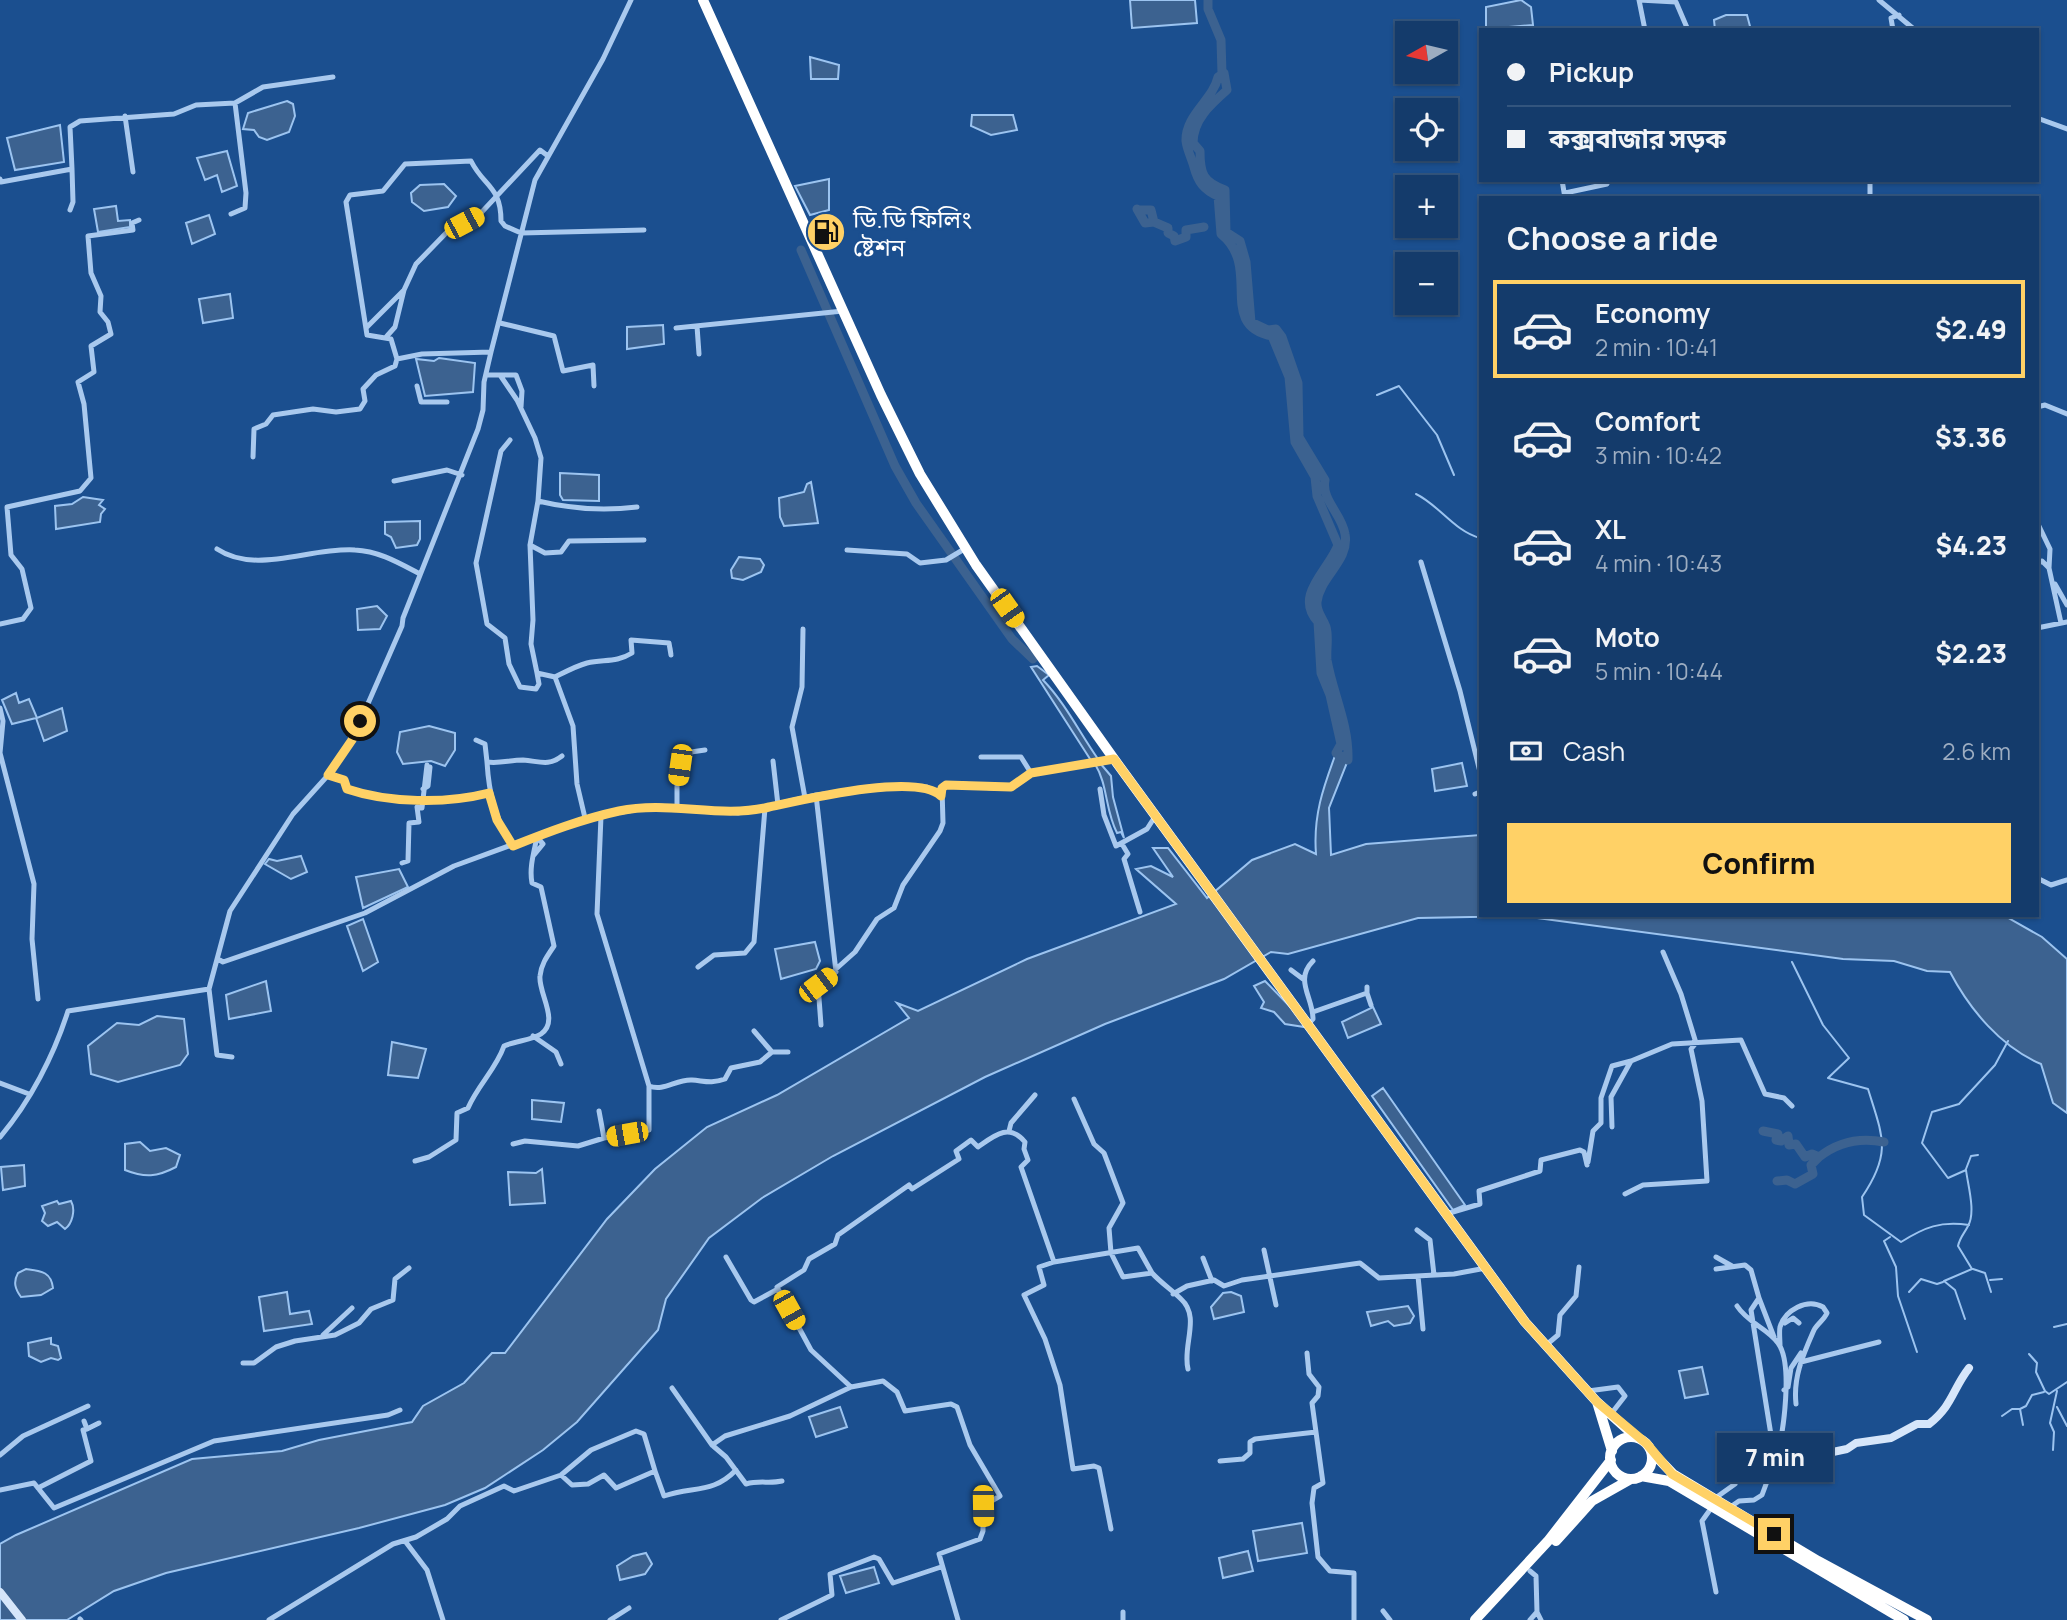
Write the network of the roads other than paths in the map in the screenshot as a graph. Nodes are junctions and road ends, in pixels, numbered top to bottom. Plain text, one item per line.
1 (631, 0) edge
2 (703, 0) edge
3 (1639, 0) edge
4 (1879, 0) edge
5 (1899, 15) junction
6 (1645, 28) edge
7 (1687, 28) edge
8 (1893, 28) edge
9 (1913, 28) edge
10 (333, 77) dead end
11 (235, 103) junction
12 (125, 116) junction
13 (2039, 119) edge
14 (2067, 130) edge
15 (548, 156) junction
16 (72, 169) junction
17 (133, 172) dead end
18 (0, 179) edge
19 (1608, 182) edge
20 (497, 193) junction
21 (1565, 196) edge
22 (70, 210) dead end
23 (231, 214) dead end
24 (139, 220) dead end
25 (644, 230) dead end
26 (521, 233) junction
27 (404, 290) junction
28 (843, 312) junction
29 (500, 323) junction
30 (696, 326) junction
31 (366, 328) junction
32 (676, 328) dead end
33 (387, 336) junction
34 (491, 352) junction
35 (698, 354) dead end
36 (397, 359) junction
37 (486, 374) junction
38 (500, 375) junction
39 (417, 386) dead end
40 (594, 386) dead end
41 (447, 402) dead end
42 (2039, 406) edge
43 (521, 409) junction
44 (2067, 414) edge
45 (510, 440) dead end
46 (254, 457) dead end
47 (462, 475) junction
48 (394, 481) dead end
49 (538, 501) junction
50 (0, 507) edge
51 (7, 507) junction
52 (637, 507) dead end
53 (2039, 526) edge
54 (644, 540) dead end
55 (530, 545) junction
56 (217, 549) dead end
57 (847, 550) dead end
58 (962, 550) junction
59 (1421, 562) dead end
60 (2039, 563) edge
61 (2049, 568) junction
62 (420, 574) junction
63 (2051, 577) junction
64 (2067, 605) edge
65 (2064, 622) edge
66 (0, 624) edge
67 (2039, 628) edge
68 (803, 629) dead end
69 (670, 648) dead end
70 (537, 673) junction
71 (555, 677) junction
72 (0, 708) edge
73 (1479, 735) edge
74 (1472, 737) junction
75 (476, 740) dead end
76 (705, 750) dead end
77 (562, 756) dead end
78 (981, 757) dead end
79 (1114, 759) junction
80 (773, 761) dead end
81 (486, 762) junction
82 (429, 765) dead end
83 (1479, 768) edge
84 (1031, 773) junction
85 (328, 775) junction
86 (1101, 789) dead end
87 (489, 793) junction
88 (816, 795) junction
89 (941, 796) junction
90 (805, 798) junction
91 (424, 799) junction
92 (778, 805) junction
93 (677, 808) junction
94 (765, 808) junction
95 (601, 816) junction
96 (1156, 816) junction
97 (585, 818) junction
98 (537, 836) junction
99 (1122, 844) junction
100 (513, 846) junction
101 (402, 863) dead end
102 (2039, 879) edge
103 (2067, 880) edge
104 (1140, 912) dead end
105 (1663, 952) dead end
106 (218, 959) junction
107 (1313, 961) dead end
108 (698, 967) dead end
109 (1292, 970) dead end
110 (836, 972) junction
111 (1303, 979) junction
112 (208, 989) junction
113 (38, 999) dead end
114 (1371, 1006) dead end
115 (1313, 1012) junction
116 (1308, 1024) junction
117 (821, 1026) dead end
118 (754, 1031) dead end
119 (533, 1036) junction
120 (1695, 1041) junction
121 (772, 1052) junction
122 (788, 1052) dead end
123 (232, 1057) dead end
124 (1631, 1061) junction
125 (561, 1064) dead end
126 (0, 1083) edge
127 (649, 1086) junction
128 (29, 1094) junction
129 (1035, 1096) dead end
130 (1074, 1099) dead end
131 (1792, 1106) dead end
132 (598, 1111) dead end
133 (1612, 1127) dead end
134 (1009, 1131) junction
135 (0, 1137) edge
136 (604, 1138) junction
137 (513, 1144) dead end
138 (415, 1161) dead end
139 (1625, 1194) dead end
140 (1446, 1214) junction
141 (1417, 1230) dead end
142 (1264, 1250) dead end
143 (1111, 1253) junction
144 (726, 1257) dead end
145 (1716, 1257) dead end
146 (1203, 1258) dead end
147 (1054, 1262) junction
148 (1732, 1266) junction
149 (1579, 1267) dead end
150 (408, 1268) dead end
151 (1486, 1268) junction
152 (1716, 1269) dead end
153 (1152, 1273) junction
154 (1434, 1275) junction
155 (1418, 1276) junction
156 (1269, 1278) junction
157 (1212, 1281) junction
158 (778, 1289) junction
159 (1173, 1294) junction
160 (1759, 1298) junction
161 (1276, 1304) dead end
162 (1737, 1307) dead end
163 (352, 1308) dead end
164 (1799, 1322) dead end
165 (1751, 1324) junction
166 (1780, 1327) junction
167 (1423, 1329) dead end
168 (1814, 1332) junction
169 (323, 1335) junction
170 (1775, 1339) junction
171 (1880, 1342) dead end
172 (1780, 1345) junction
173 (1545, 1346) junction
174 (1307, 1353) dead end
175 (1801, 1362) junction
176 (243, 1363) dead end
177 (1969, 1368) dead end
178 (1188, 1369) dead end
179 (850, 1387) junction
180 (672, 1388) dead end
181 (1588, 1391) junction
182 (1784, 1391) junction
183 (1597, 1402) junction
184 (1796, 1404) dead end
185 (88, 1406) dead end
186 (400, 1410) dead end
187 (1611, 1413) junction
188 (84, 1421) dead end
189 (99, 1423) dead end
190 (87, 1429) junction
191 (1316, 1432) junction
192 (1636, 1437) junction
193 (712, 1445) junction
194 (1651, 1451) junction
195 (0, 1455) edge
196 (1611, 1455) junction
197 (1775, 1460) junction
198 (1220, 1461) dead end
199 (736, 1470) junction
200 (655, 1471) junction
201 (561, 1475) junction
202 (1636, 1477) junction
203 (782, 1481) dead end
204 (1735, 1484) dead end
205 (38, 1488) junction
206 (0, 1490) edge
207 (1762, 1495) junction
208 (1768, 1502) dead end
209 (1713, 1503) junction
210 (1729, 1508) junction
211 (1111, 1530) dead end
212 (405, 1541) junction
213 (941, 1567) junction
214 (1530, 1571) junction
215 (0, 1592) edge
216 (1716, 1592) dead end
217 (629, 1608) dead end
218 (1383, 1611) dead end
219 (1123, 1612) dead end
220 (1537, 1612) junction
221 (22, 1620) edge
222 (269, 1620) edge
223 (443, 1620) edge
224 (610, 1620) edge
225 (781, 1620) edge
226 (958, 1620) edge
227 (1123, 1620) edge
228 (1354, 1620) edge
229 (1390, 1620) edge
230 (1475, 1620) edge
231 (1485, 1620) edge
232 (1530, 1620) edge
233 (1541, 1620) edge
234 (1904, 1620) edge
235 (1927, 1620) edge

1 - 15 street
2 - 28 highway
3 - 6 street
3 - 7 street
4 - 5 street
5 - 8 street
5 - 9 street
10 - 11 street
11 - 12 street
11 - 23 street
12 - 16 street
12 - 17 street
13 - 14 street
15 - 20 street
15 - 26 street
16 - 18 street
16 - 22 street
19 - 21 street
20 - 26 street
20 - 27 street
20 - 31 street
24 - 51 street
25 - 26 street
26 - 29 street
27 - 31 street
27 - 33 street
28 - 30 street
28 - 58 highway
29 - 34 street
29 - 40 street
30 - 32 street
30 - 35 street
31 - 33 street
33 - 36 street
34 - 36 street
34 - 37 street
36 - 46 street
37 - 38 street
37 - 47 street
38 - 43 street
38 - 43 street
39 - 41 street
42 - 44 street
43 - 49 street
45 - 70 street
47 - 48 street
47 - 62 street
49 - 52 street
49 - 55 street
50 - 51 street
51 - 66 street
53 - 61 street
54 - 55 street
55 - 70 street
56 - 62 street
57 - 58 street
58 - 79 highway
59 - 74 street
60 - 61 street
61 - 63 street
62 - 85 street
63 - 64 street
63 - 65 street
65 - 67 street
68 - 90 street
69 - 71 street
70 - 71 street
71 - 97 street
72 - 113 street
73 - 74 street
74 - 83 street
75 - 81 street
76 - 93 street
77 - 81 street
78 - 84 street
79 - 84 street
79 - 96 highway
80 - 92 street
81 - 87 street
82 - 91 street
84 - 89 street
85 - 91 street
85 - 106 street
86 - 99 street
87 - 91 street
87 - 100 street
88 - 89 street
88 - 90 street
88 - 110 street
89 - 110 street
90 - 92 street
91 - 101 street
92 - 94 street
93 - 94 street
93 - 95 street
94 - 108 street
95 - 97 street
95 - 127 street
96 - 99 street
96 - 116 highway
97 - 98 street
98 - 100 street
98 - 119 street
99 - 104 street
100 - 106 street
102 - 103 street
105 - 120 street
106 - 112 street
107 - 111 street
109 - 111 street
110 - 117 street
111 - 115 street
112 - 123 street
112 - 128 street
114 - 115 street
115 - 116 street
116 - 140 highway
118 - 121 street
119 - 125 street
119 - 138 street
120 - 124 street
120 - 131 street
120 - 139 street
121 - 122 street
121 - 127 street
124 - 133 street
124 - 140 street
126 - 128 street
127 - 136 street
128 - 135 street
129 - 134 street
130 - 143 street
132 - 136 street
134 - 147 street
134 - 158 street
136 - 137 street
140 - 151 highway
141 - 154 street
142 - 156 street
143 - 147 street
143 - 153 street
143 - 153 street
144 - 158 street
145 - 148 street
146 - 157 street
147 - 211 street
148 - 152 street
148 - 160 street
149 - 173 street
150 - 169 street
151 - 154 street
151 - 173 highway
153 - 159 street
154 - 155 street
155 - 156 street
155 - 167 street
156 - 157 street
156 - 161 street
157 - 159 street
158 - 179 street
159 - 178 street
160 - 165 street
160 - 170 street
162 - 165 street
163 - 169 street
164 - 166 street
165 - 170 street
165 - 197 street
166 - 168 street
166 - 172 street
168 - 175 street
168 - 182 street
169 - 176 street
170 - 172 street
171 - 175 street
172 - 182 street
173 - 181 highway
174 - 191 street
175 - 184 street
177 - 197 street
179 - 193 street
179 - 213 street
180 - 193 street
181 - 183 highway
181 - 187 street
182 - 197 street
183 - 187 highway
183 - 196 highway
185 - 195 street
186 - 205 street
187 - 192 highway
188 - 190 street
189 - 190 street
190 - 205 street
191 - 198 street
191 - 228 street
192 - 194 highway
192 - 196 highway
193 - 199 street
194 - 202 highway
194 - 209 highway
196 - 202 highway
196 - 230 highway
197 - 207 street
199 - 200 street
199 - 203 street
200 - 201 street
200 - 201 street
201 - 212 street
202 - 209 highway
202 - 214 highway
204 - 209 street
205 - 206 street
207 - 208 street
207 - 210 street
209 - 210 highway
209 - 216 street
209 - 234 highway
210 - 235 highway
212 - 222 street
212 - 223 street
213 - 225 street
213 - 226 street
214 - 220 street
214 - 231 highway
215 - 221 street
217 - 224 street
218 - 229 street
219 - 227 street
220 - 232 street
220 - 233 street

